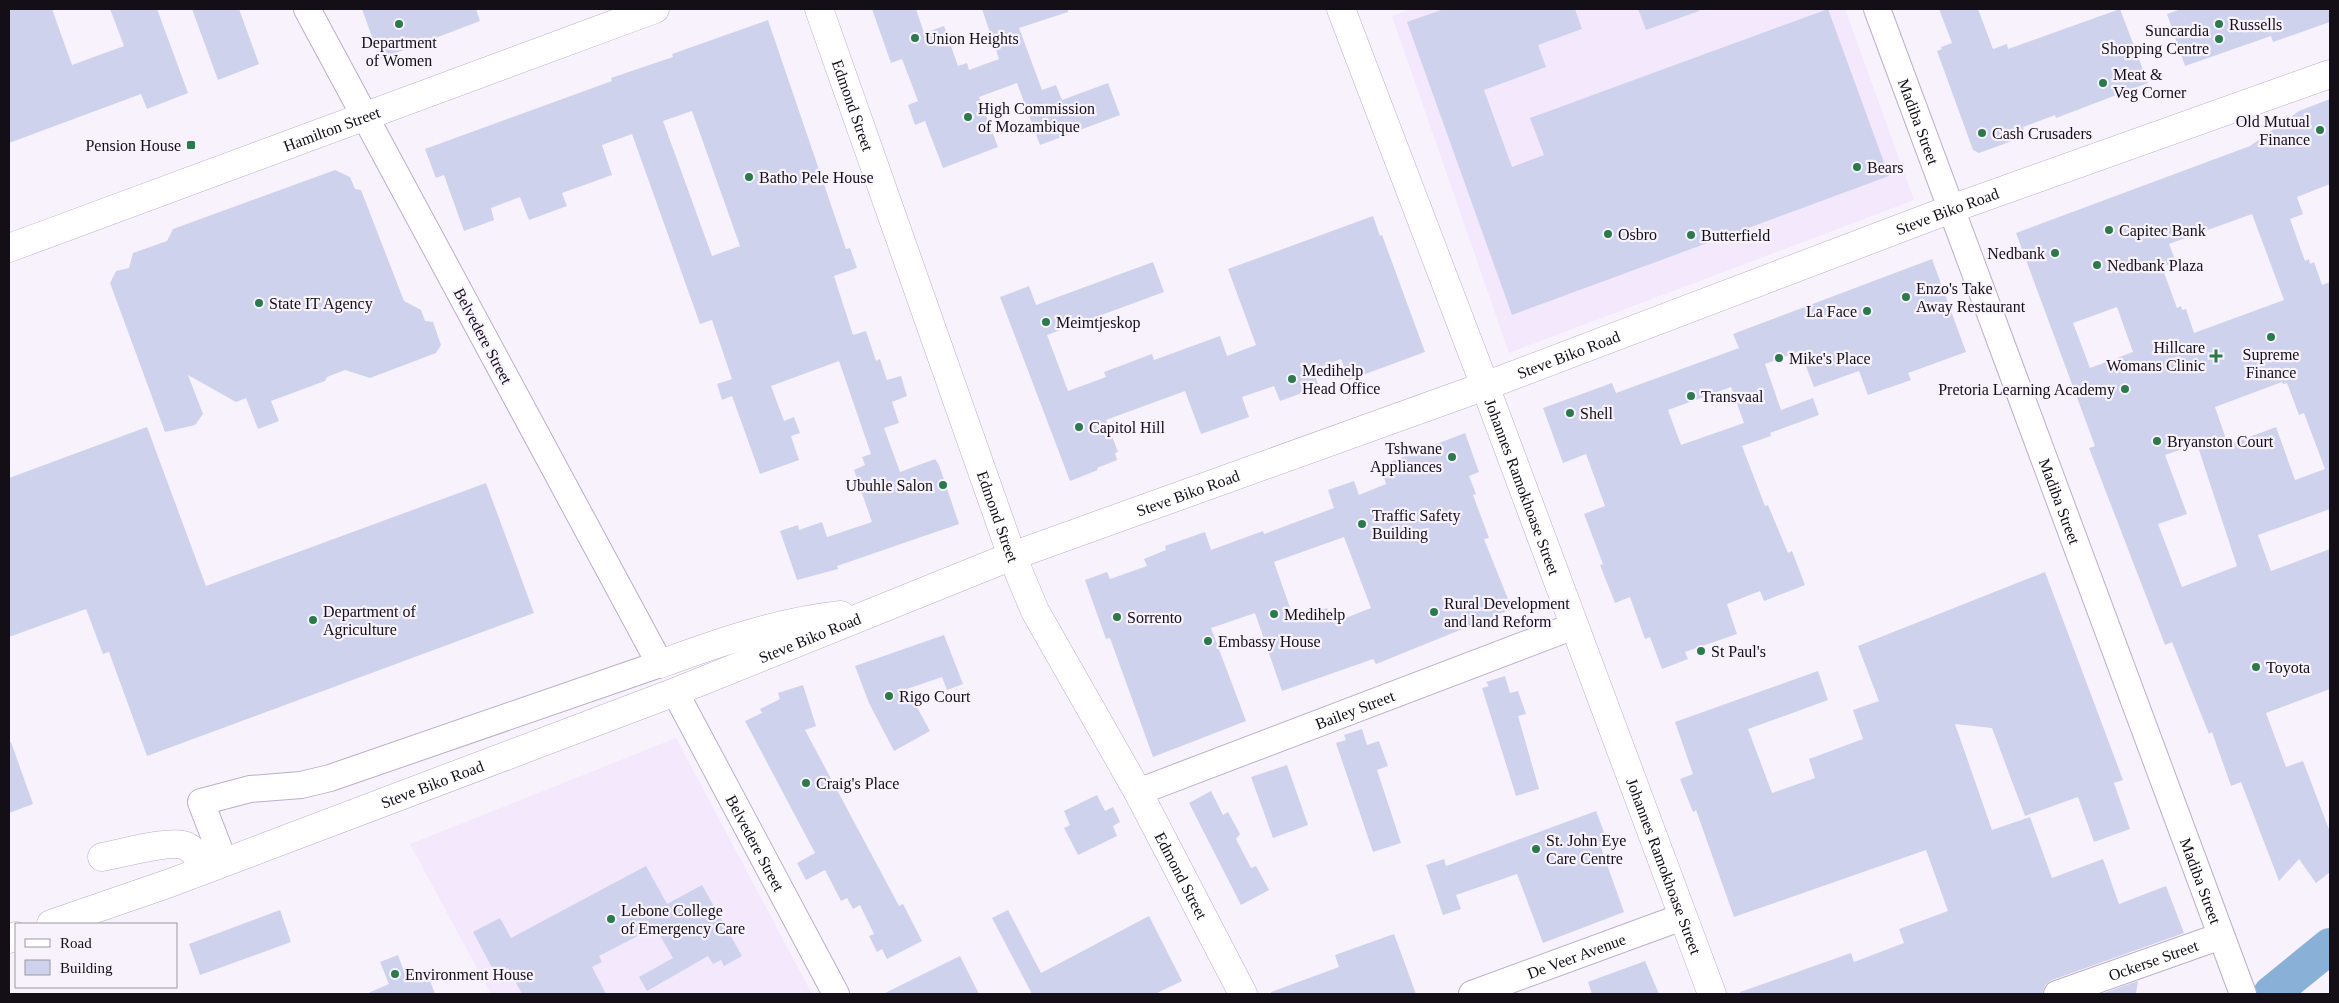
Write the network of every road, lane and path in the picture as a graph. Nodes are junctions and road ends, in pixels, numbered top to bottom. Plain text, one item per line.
1 (307, 9) edge
2 (655, 9) edge
3 (819, 9) edge
4 (1341, 9) edge
5 (1877, 9) edge
6 (2330, 74) edge
7 (364, 117) junction
8 (1951, 209) junction
9 (9, 248) edge
10 (1485, 386) junction
11 (1012, 556) junction
12 (875, 612) junction
13 (1574, 626) junction
14 (660, 664) junction
15 (675, 692) junction
16 (1138, 792) junction
17 (102, 857) dead end
18 (215, 866) junction
19 (1682, 917) junction
20 (54, 923) edge
21 (2222, 936) junction
22 (836, 994) edge
23 (1243, 994) edge
24 (1472, 994) edge
25 (1712, 994) edge
26 (2057, 994) edge
27 (2243, 994) edge

1 - 7 street, Belvedere Street
2 - 7 main road, Hamilton Street
3 - 11 main road, Edmond Street
4 - 10 main road, Johannes Ramokhoase Street
5 - 8 street, Madiba Street
6 - 8 main road, Steve Biko Road
7 - 9 main road, Hamilton Street
7 - 14 street, Belvedere Street
8 - 10 main road, Steve Biko Road
8 - 21 street, Madiba Street
10 - 11 main road, Steve Biko Road
10 - 13 main road, Johannes Ramokhoase Street
11 - 12 main road, Steve Biko Road
11 - 16 main road, Edmond Street
12 - 14 main road
12 - 15 main road, Steve Biko Road
13 - 16 street, Bailey Street
13 - 19 main road, Johannes Ramokhoase Street
14 - 18 street
15 - 18 main road, Steve Biko Road
15 - 22 street, Belvedere Street
16 - 23 main road, Edmond Street
17 - 18 main road
18 - 20 main road, Steve Biko Road
19 - 24 street, De Veer Avenue
19 - 25 main road, Johannes Ramokhoase Street
21 - 26 street, Ockerse Street
21 - 27 street, Madiba Street

